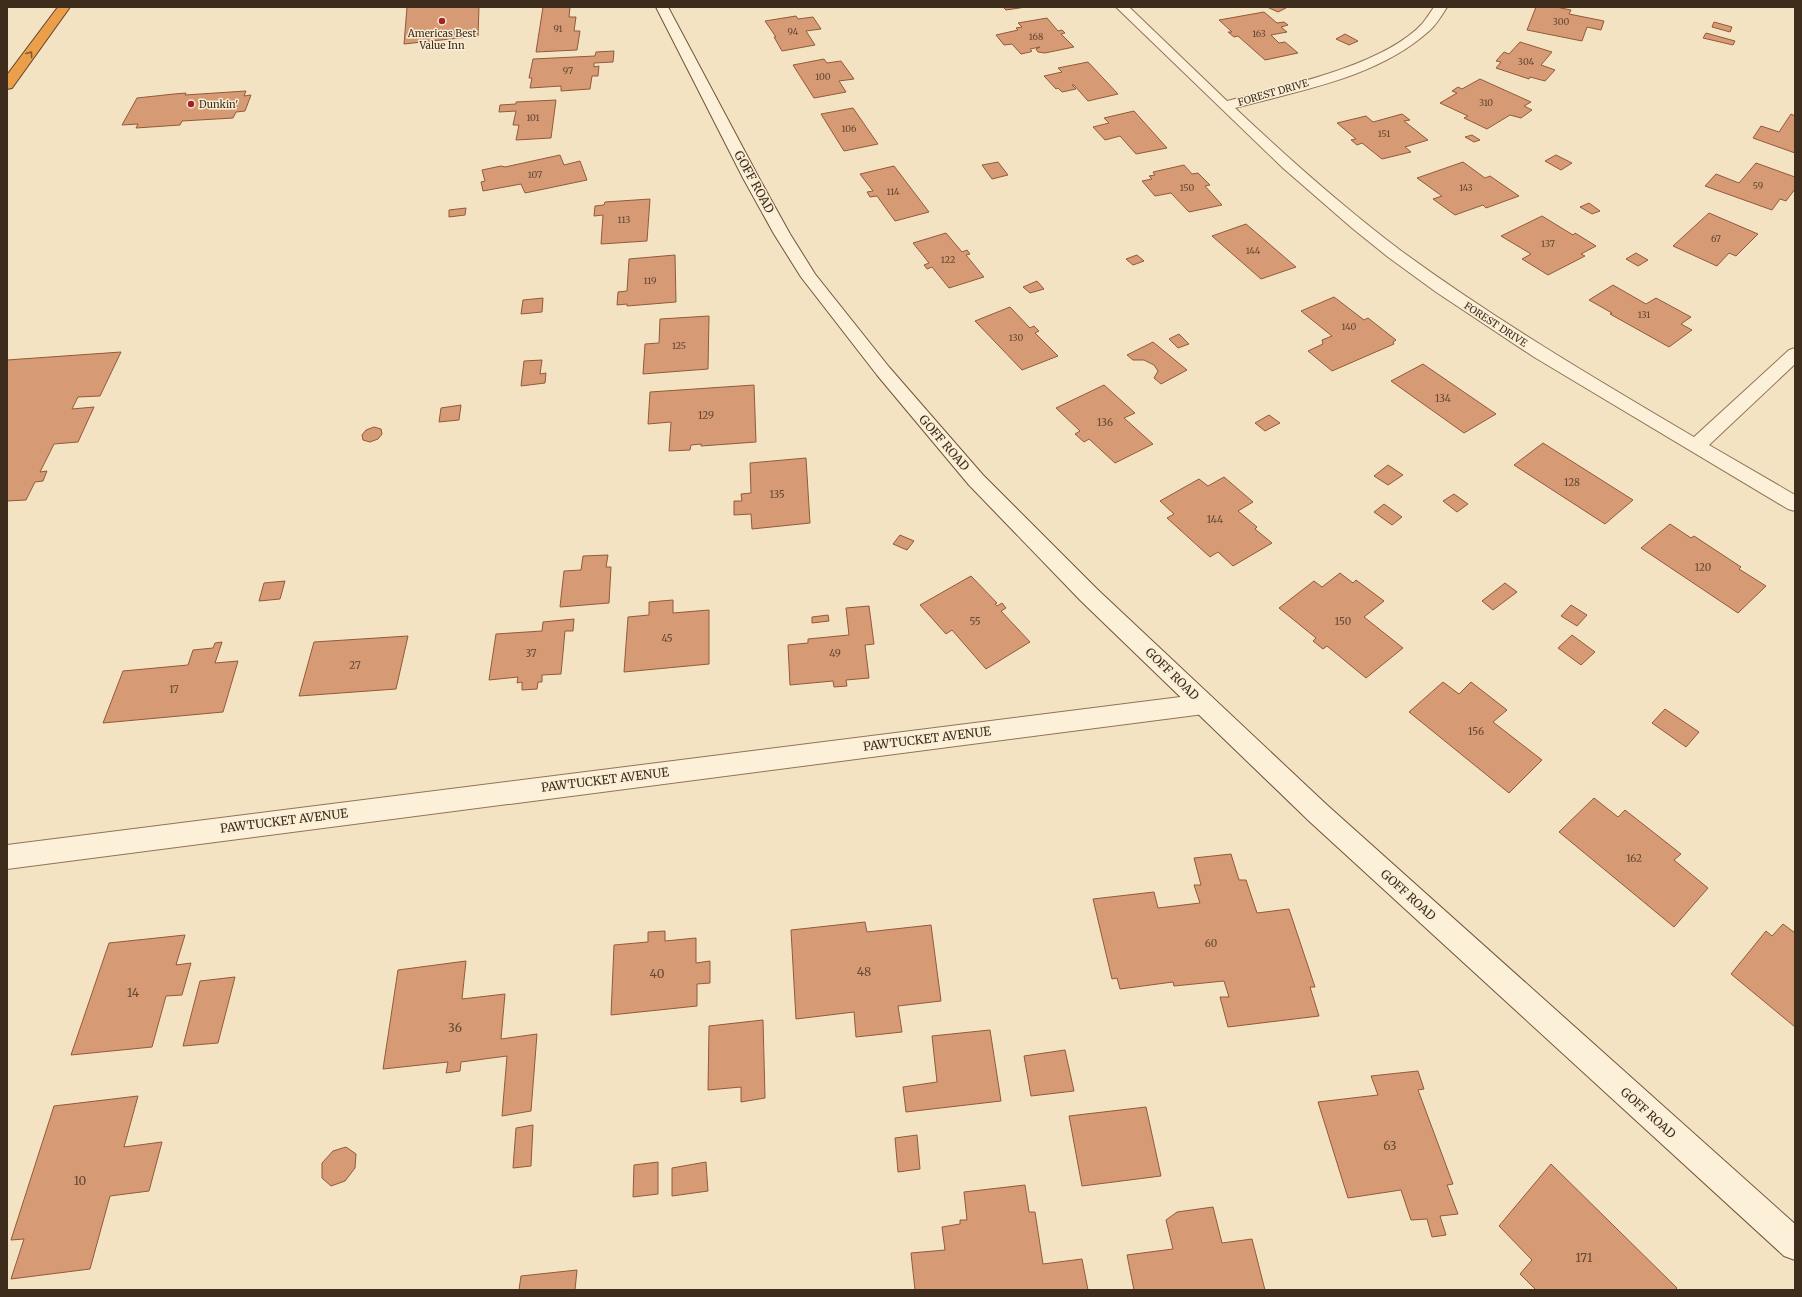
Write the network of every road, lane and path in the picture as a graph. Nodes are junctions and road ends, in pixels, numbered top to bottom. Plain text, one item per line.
1 (64, 7) edge
2 (662, 7) edge
3 (1122, 7) edge
4 (1441, 7) edge
5 (7, 85) edge
6 (1225, 106) junction
7 (1795, 354) edge
8 (1696, 446) junction
9 (1795, 504) edge
10 (1204, 704) junction
11 (7, 857) edge
12 (1795, 1245) edge

5 -> 1 highway
2 - 10 street, GOFF ROAD
3 - 6 street, FOREST DRIVE
4 - 6 street, FOREST DRIVE
6 - 8 street, FOREST DRIVE
7 - 8 street
8 - 9 street, FOREST DRIVE
10 - 11 street, PAWTUCKET AVENUE
10 - 12 street, GOFF ROAD

